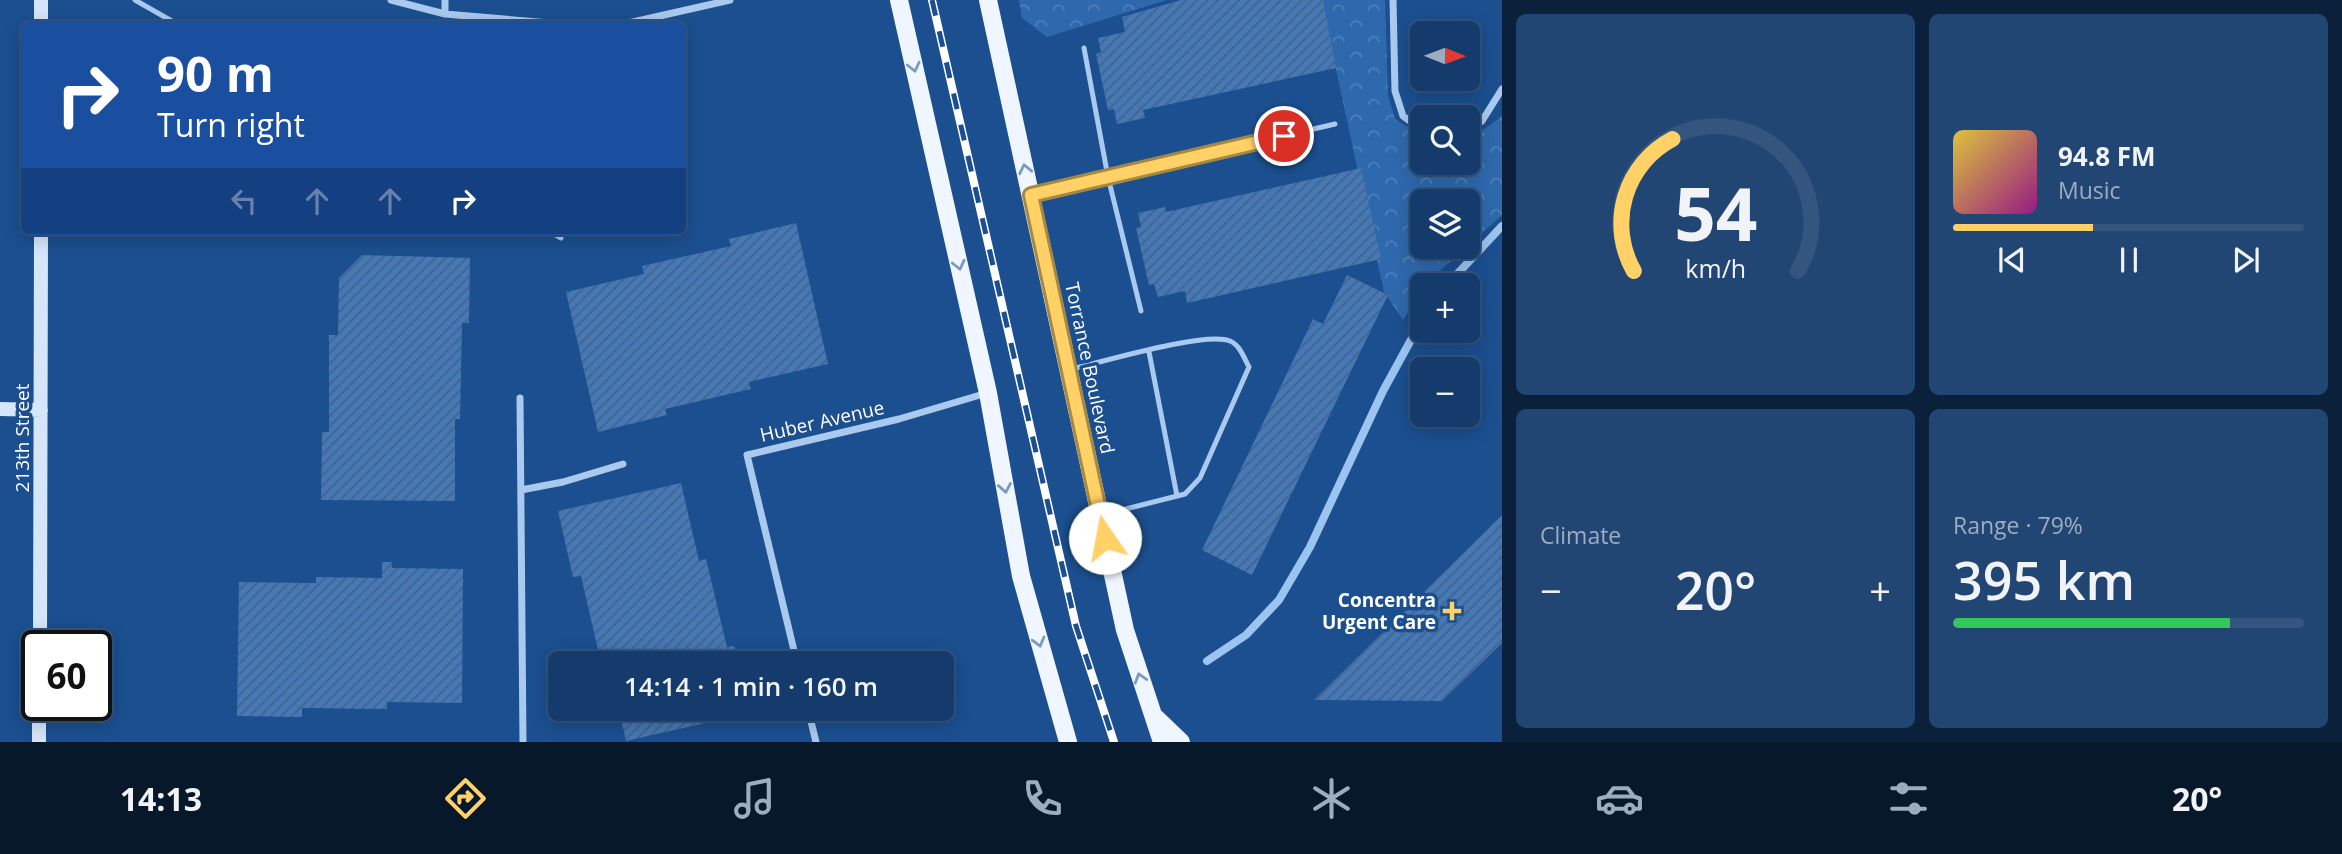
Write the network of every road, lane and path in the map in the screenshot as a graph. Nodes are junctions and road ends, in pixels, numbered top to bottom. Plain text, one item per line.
1 (40, 0) edge
2 (135, 0) edge
3 (391, 0) edge
4 (445, 0) edge
5 (730, 0) edge
6 (899, 0) edge
7 (988, 0) edge
8 (1394, 0) edge
9 (445, 14) junction
10 (41, 21) edge
11 (172, 21) edge
12 (527, 21) edge
13 (638, 21) edge
14 (1084, 48) dead end
15 (1502, 89) edge
16 (1410, 121) edge
17 (1480, 122) edge
18 (1335, 124) dead end
19 (1108, 177) junction
20 (1031, 195) junction
21 (41, 235) edge
22 (555, 235) edge
23 (561, 239) dead end
24 (1141, 311) dead end
25 (1149, 352) junction
26 (1069, 370) junction
27 (988, 393) junction
28 (520, 398) dead end
29 (0, 409) edge
30 (41, 410) junction
31 (623, 464) dead end
32 (521, 490) junction
33 (1177, 496) junction
34 (1100, 515) junction
35 (40, 630) edge
36 (794, 651) edge
37 (1056, 706) junction
38 (1151, 713) junction
39 (39, 721) edge
40 (811, 721) edge
41 (39, 742) edge
42 (523, 742) edge
43 (816, 742) edge
44 (1054, 742) edge
45 (1068, 742) edge
46 (1162, 742) edge
47 (1181, 742) edge

1 - 10 street
2 - 11 lane
3 - 9 street
4 - 9 street
5 - 13 street
6 -> 27 main road
20 -> 7 main road, Torrance Boulevard
8 - 16 street
9 - 12 street
14 - 19 lane
15 - 17 street
18 - 19 lane
19 - 20 lane
19 - 24 lane
20 - 26 main road, Torrance Boulevard
21 - 30 street, 213th Street
22 - 23 lane
25 - 26 lane
25 - 33 lane
25 - 33 lane
26 - 34 main road, Torrance Boulevard
27 - 36 street, Huber Avenue
27 -> 37 main road
28 - 32 street
29 - 30 street
30 - 35 street, 213th Street
31 - 32 street
32 - 42 street
33 - 34 lane
38 -> 34 main road, Torrance Boulevard
37 - 44 main road
37 - 45 main road
38 - 46 main road, Torrance Boulevard
38 - 47 main road
39 - 41 street
40 - 43 street

